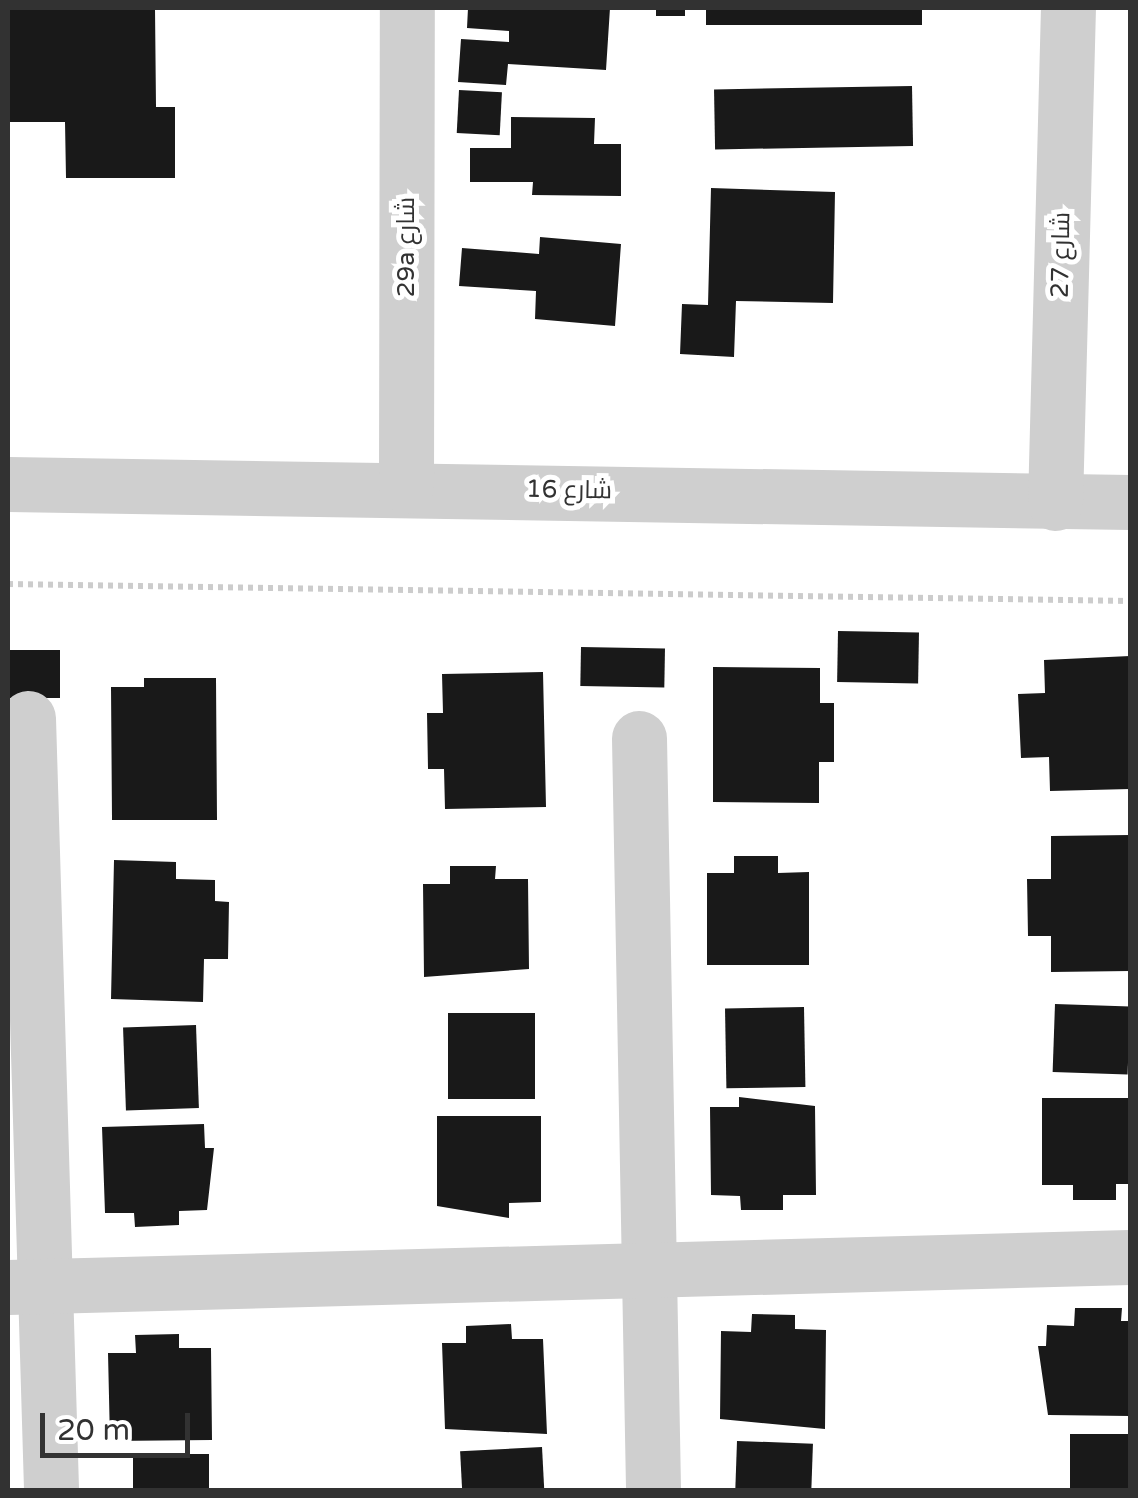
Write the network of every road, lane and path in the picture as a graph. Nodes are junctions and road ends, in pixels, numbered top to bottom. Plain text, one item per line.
1 (407, 8) edge
2 (1068, 8) edge
3 (8, 484) edge
4 (406, 486) junction
5 (1054, 502) junction
6 (1130, 502) edge
7 (8, 584) edge
8 (1130, 601) edge
9 (28, 718) dead end
10 (639, 738) dead end
11 (1130, 1257) edge
12 (650, 1266) junction
13 (26, 1286) edge
14 (51, 1490) edge
15 (653, 1490) edge

1 - 4 street, 29a شارع
2 - 5 street, شارع 27
3 - 4 street, شارع 16
4 - 5 street, شارع 16
5 - 6 street, شارع 16
7 - 8 path
9 - 13 street
10 - 12 street
11 - 12 street
12 - 13 street
12 - 15 street
13 - 14 street

